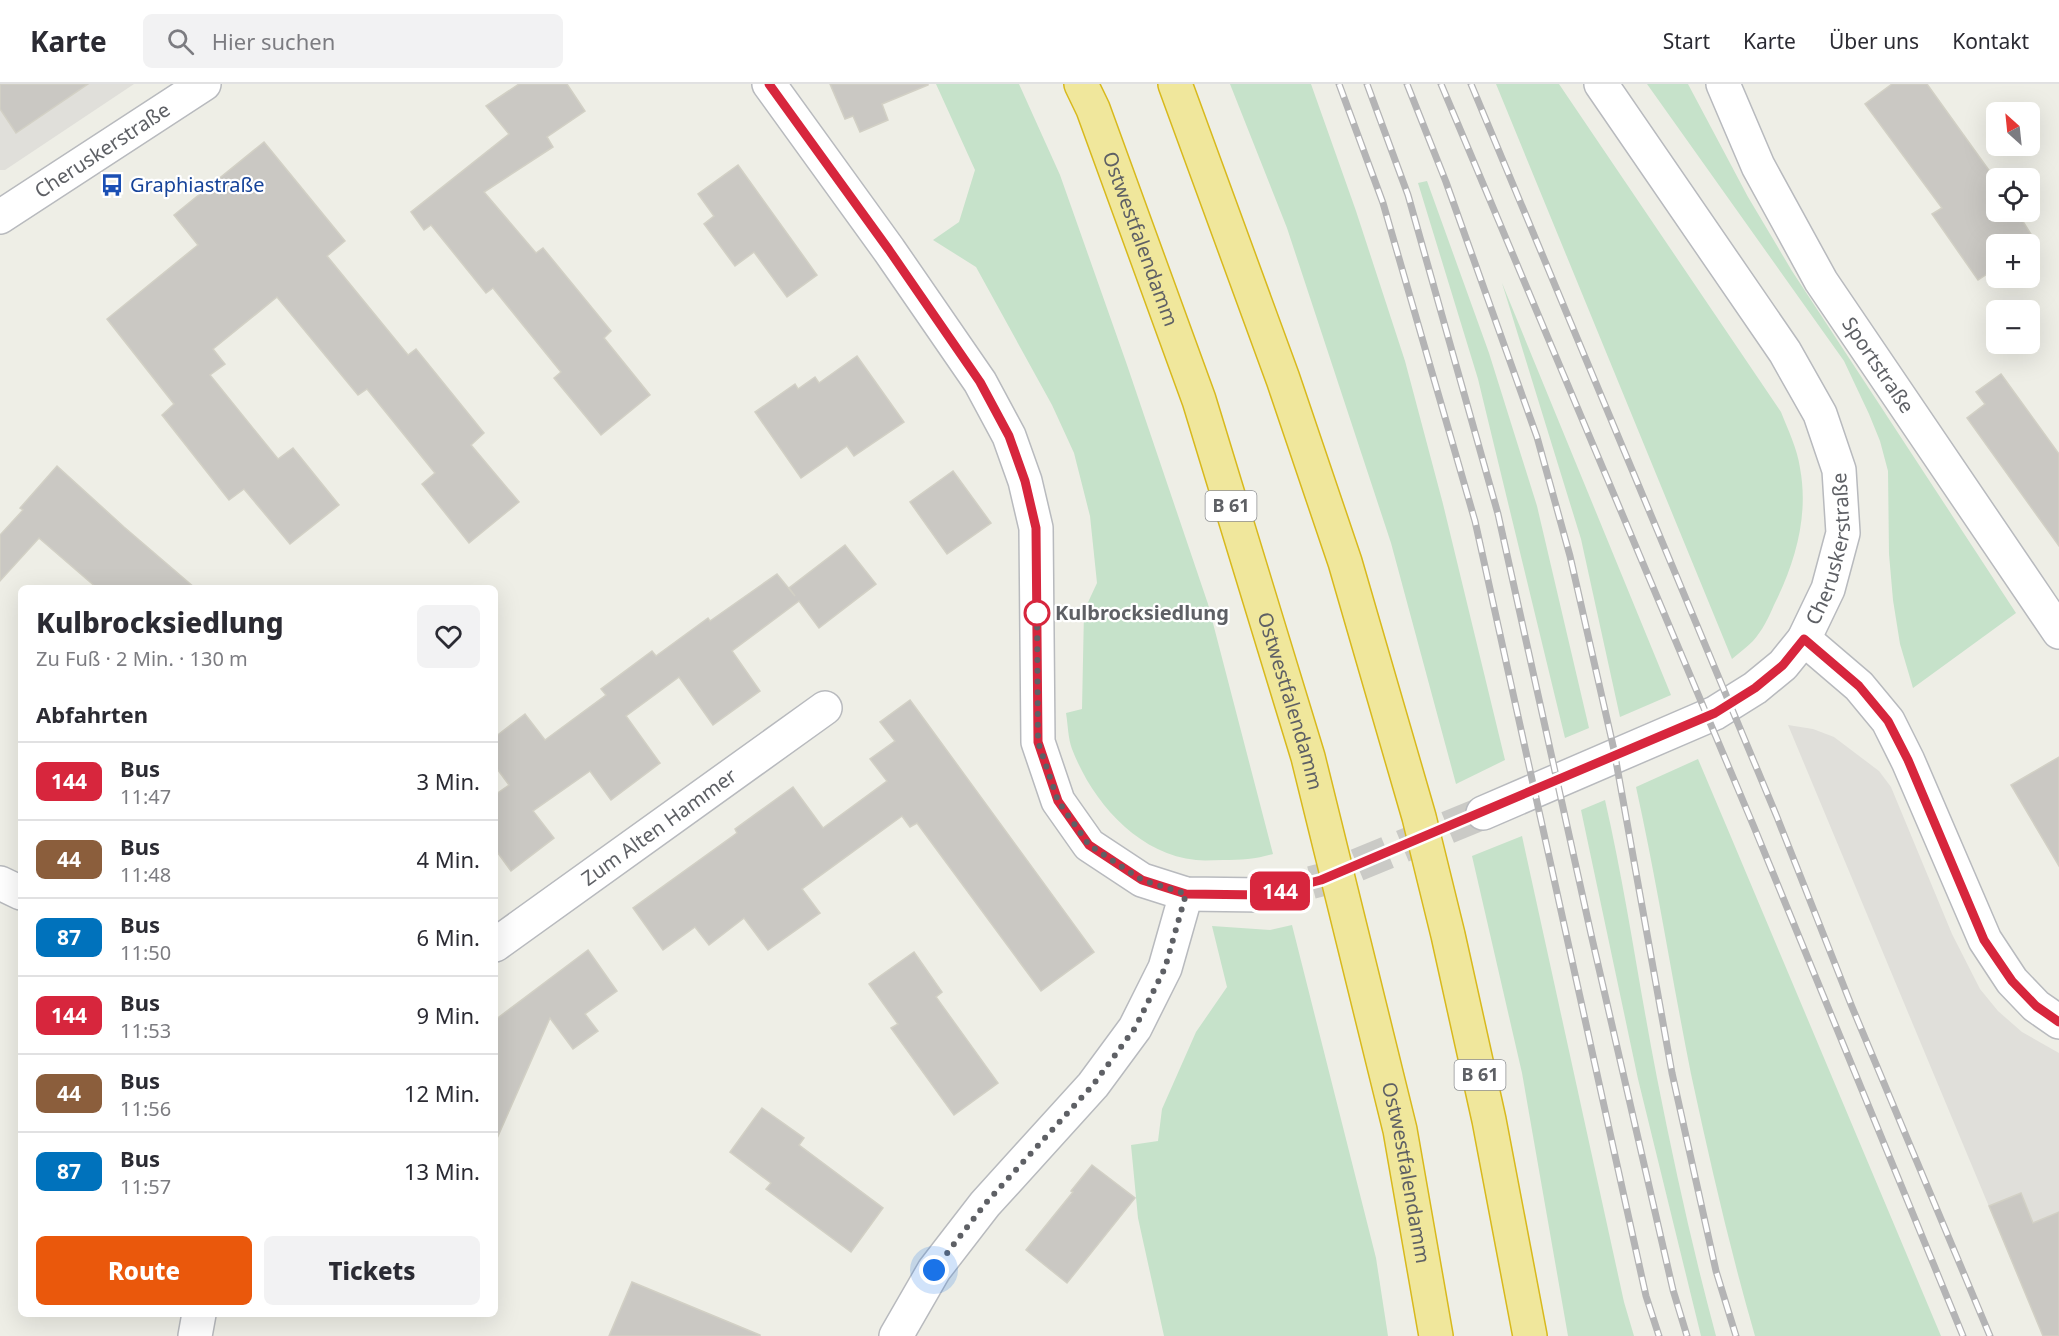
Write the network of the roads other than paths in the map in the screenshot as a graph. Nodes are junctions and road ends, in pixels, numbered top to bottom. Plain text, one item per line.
1 (204, 84) edge
2 (769, 84) edge
3 (1081, 84) edge
4 (1175, 84) edge
5 (1602, 84) edge
6 (1723, 84) edge
7 (0, 217) edge
8 (2059, 632) edge
9 (1804, 639) junction
10 (825, 708) dead end
11 (1483, 813) tunnel mouth
12 (0, 883) edge
13 (18, 892) edge
14 (1186, 894) junction
15 (1264, 895) tunnel mouth
16 (498, 943) edge
17 (2059, 1022) edge
18 (198, 1317) edge
19 (195, 1336) edge
20 (896, 1336) edge
21 (1436, 1336) edge
22 (1530, 1336) edge

1 - 7 street, Cheruskerstraße
2 - 14 street
3 - 21 highway, Ostwestfalendamm / B 61
4 - 22 highway, B 61
5 - 9 street, Cheruskerstraße
6 - 8 street, Sportstraße
9 - 11 street, Cheruskerstraße
9 - 17 street
10 - 16 street, Zum Alten Hammer
12 - 13 street
14 - 15 street
14 - 20 street
18 - 19 street

